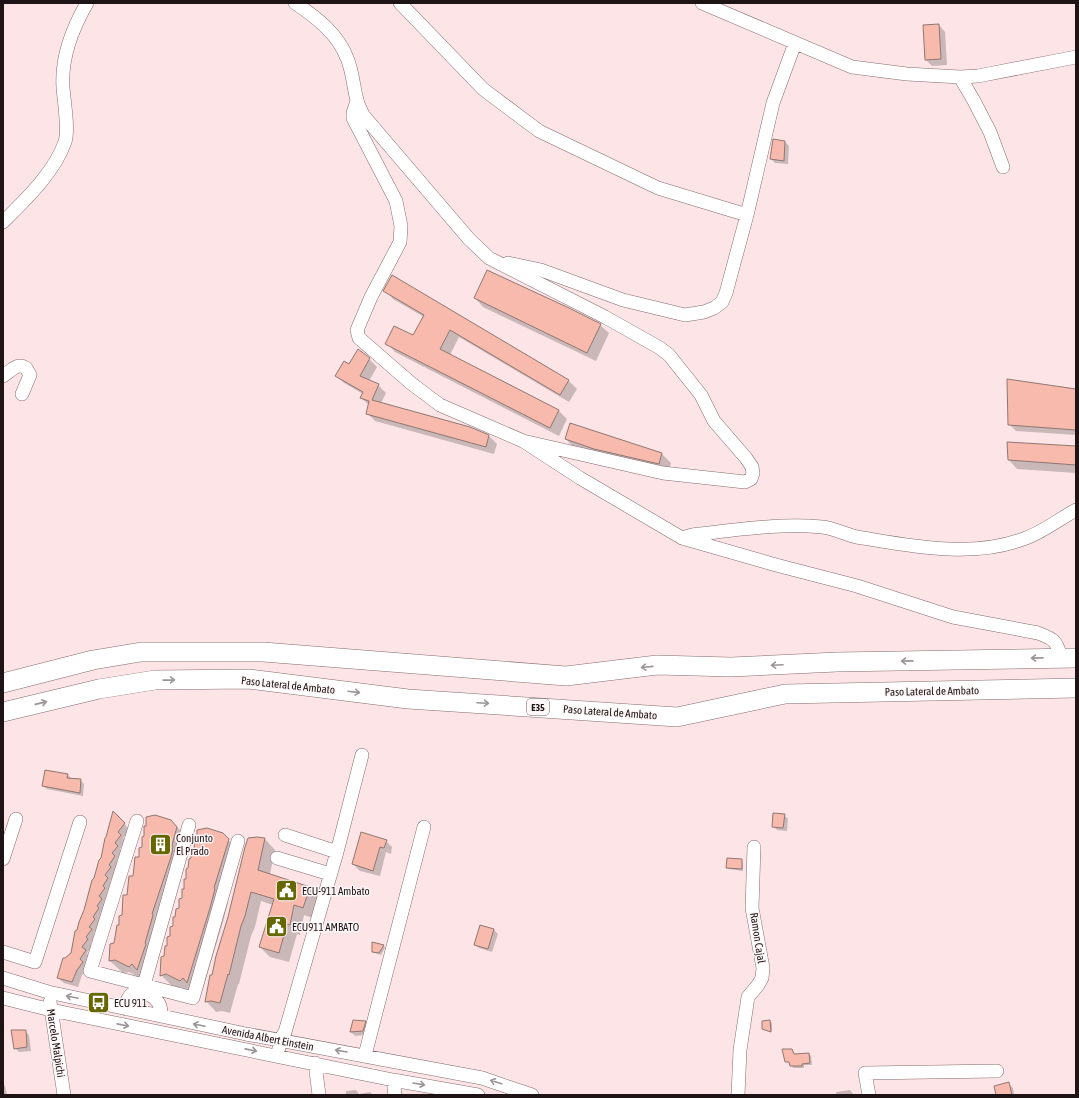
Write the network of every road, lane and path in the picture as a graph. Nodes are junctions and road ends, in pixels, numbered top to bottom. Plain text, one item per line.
1 (87, 3) edge
2 (295, 3) edge
3 (400, 3) edge
4 (702, 3) edge
5 (795, 43) junction
6 (1076, 57) edge
7 (960, 77) junction
8 (357, 101) junction
9 (1003, 167) dead end
10 (747, 215) junction
11 (3, 222) edge
12 (489, 258) junction
13 (3, 376) edge
14 (22, 394) dead end
15 (523, 441) junction
16 (1076, 510) edge
17 (682, 538) junction
18 (1069, 658) edge
19 (3, 683) edge
20 (1076, 688) edge
21 (3, 712) edge
22 (362, 755) dead end
23 (16, 819) dead end
24 (137, 821) dead end
25 (80, 822) dead end
26 (189, 825) dead end
27 (424, 827) dead end
28 (285, 835) dead end
29 (238, 841) dead end
30 (754, 847) dead end
31 (337, 852) junction
32 (277, 858) dead end
33 (3, 859) edge
34 (330, 874) junction
35 (4, 955) edge
36 (3, 978) edge
37 (143, 988) junction
38 (48, 992) junction
39 (3, 998) edge
40 (126, 1009) junction
41 (51, 1010) junction
42 (161, 1016) junction
43 (280, 1040) junction
44 (365, 1055) junction
45 (277, 1056) junction
46 (315, 1063) junction
47 (997, 1071) dead end
48 (393, 1080) junction
49 (451, 1092) edge
50 (64, 1095) edge
51 (319, 1095) edge
52 (395, 1095) edge
53 (478, 1095) edge
54 (532, 1095) edge
55 (738, 1095) edge
56 (869, 1095) edge

1 - 11 street
2 - 8 street
3 - 10 street
4 - 5 street
5 - 7 street
5 - 10 street
6 - 7 street
7 - 9 street
8 - 12 street
8 - 15 street
10 - 12 street
12 - 15 street
13 - 14 street
15 - 17 street
16 - 17 street
17 - 18 street
18 -> 19 highway
21 -> 20 highway, Paso Lateral de Ambato / E35
22 - 31 street
23 - 33 street
24 - 37 street
25 - 35 street
26 - 37 street
27 - 44 street
28 - 31 street
29 - 37 street
30 - 55 street, Ramon Cajal
31 - 34 street
32 - 34 street
34 - 43 street
36 - 38 street, Avenida Albert Einstein
37 - 40 street
37 - 42 street
40 -> 38 street, Avenida Albert Einstein
38 - 41 street, Marcelo Malpichi
39 - 41 street, Avenida Albert Einstein
40 - 42 street, Avenida Albert Einstein
41 -> 45 street, Avenida Albert Einstein
41 - 50 street, Marcelo Malpichi
43 -> 42 street, Avenida Albert Einstein
44 -> 43 street, Avenida Albert Einstein
43 - 45 street
54 -> 44 street, Avenida Albert Einstein
45 - 46 street, Avenida Albert Einstein
46 - 48 street, Avenida Albert Einstein
46 - 51 street
47 - 56 street
48 -> 49 street, Avenida Albert Einstein
48 - 52 street
49 - 53 street, Avenida Albert Einstein

